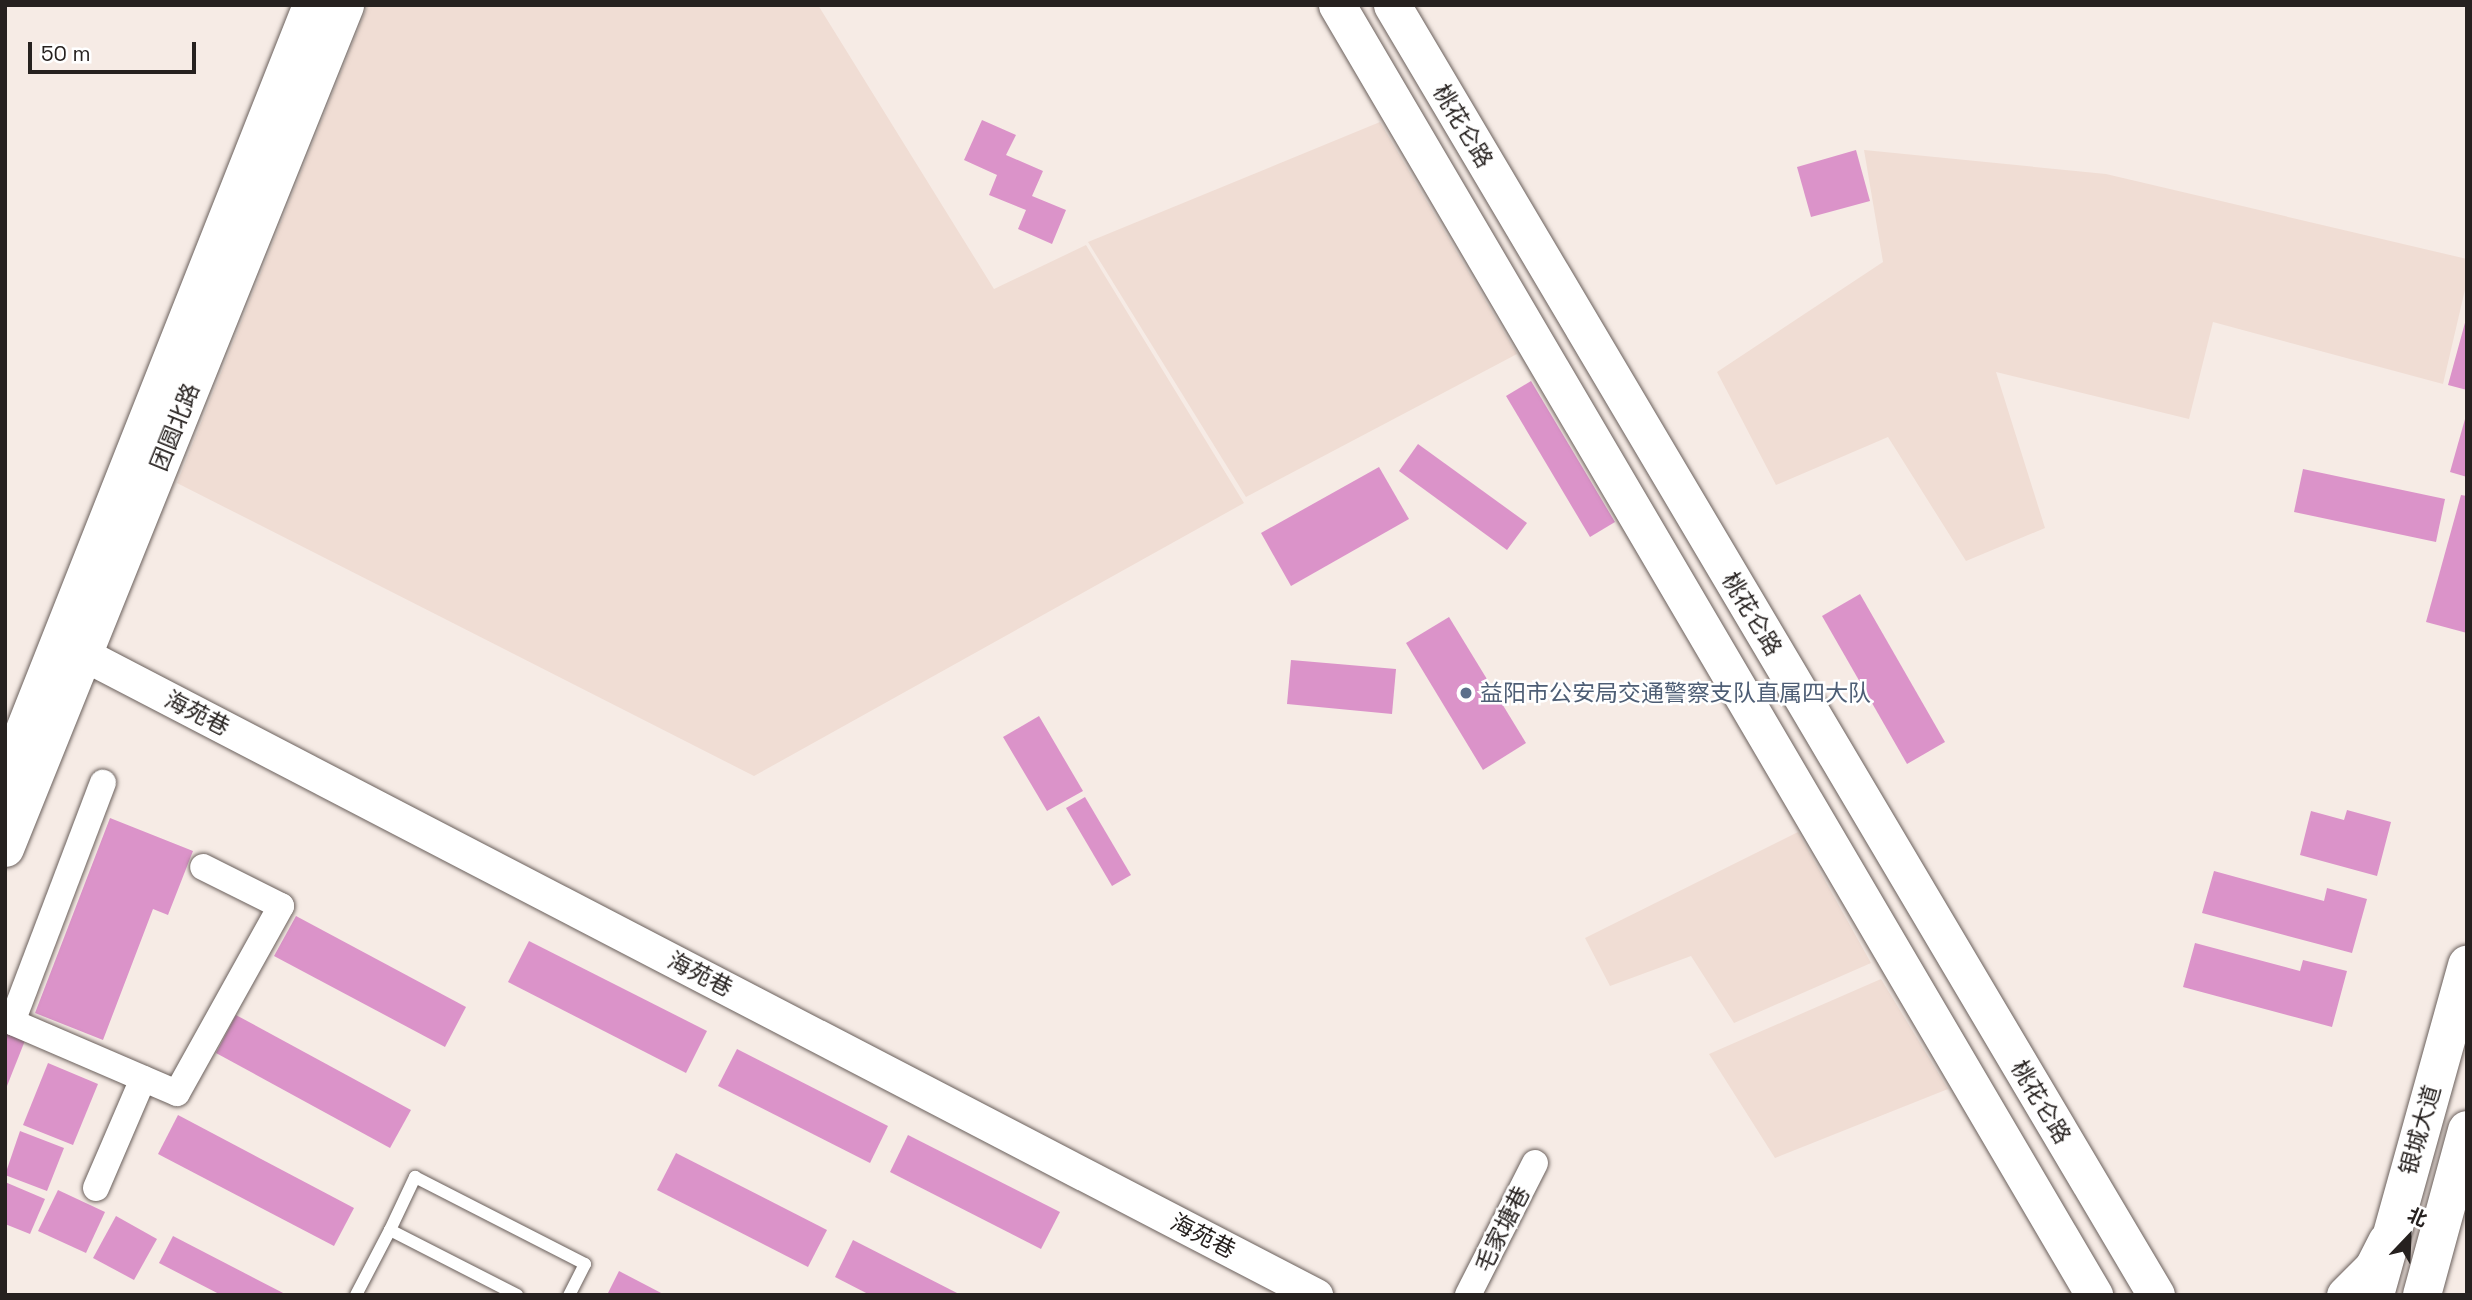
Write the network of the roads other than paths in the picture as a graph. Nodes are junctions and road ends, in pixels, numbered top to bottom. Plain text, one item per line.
1 (312, 5) edge
2 (345, 5) edge
3 (1338, 5) edge
4 (1392, 5) edge
5 (83, 654) junction
6 (5, 777) edge
7 (103, 783) dead end
8 (5, 848) edge
9 (203, 867) dead end
10 (2467, 965) edge
11 (9, 1020) edge
12 (143, 1079) junction
13 (2467, 1130) edge
14 (1535, 1163) dead end
15 (96, 1188) dead end
16 (2394, 1224) junction
17 (390, 1230) junction
18 (356, 1295) edge
19 (517, 1295) edge
20 (569, 1295) edge
21 (1316, 1295) edge
22 (1468, 1295) edge
23 (2094, 1295) edge
24 (2155, 1295) edge
25 (2345, 1295) edge
26 (2375, 1295) edge
27 (2422, 1295) edge

1 - 6 main road, 团圆北路
2 - 5 main road, 团圆北路
3 - 23 main road, 桃花仑路
4 - 24 main road, 桃花仑路
5 - 8 main road, 团圆北路
5 - 21 street, 海苑巷
7 - 11 street
9 - 12 street
10 - 16 main road, 银城大道
11 - 12 street
12 - 15 street
13 - 27 main road, 银城大道
14 - 22 street, 毛家塘巷
16 - 25 main road
16 - 26 main road, 银城大道
17 - 18 lane
17 - 19 lane
17 - 20 lane

